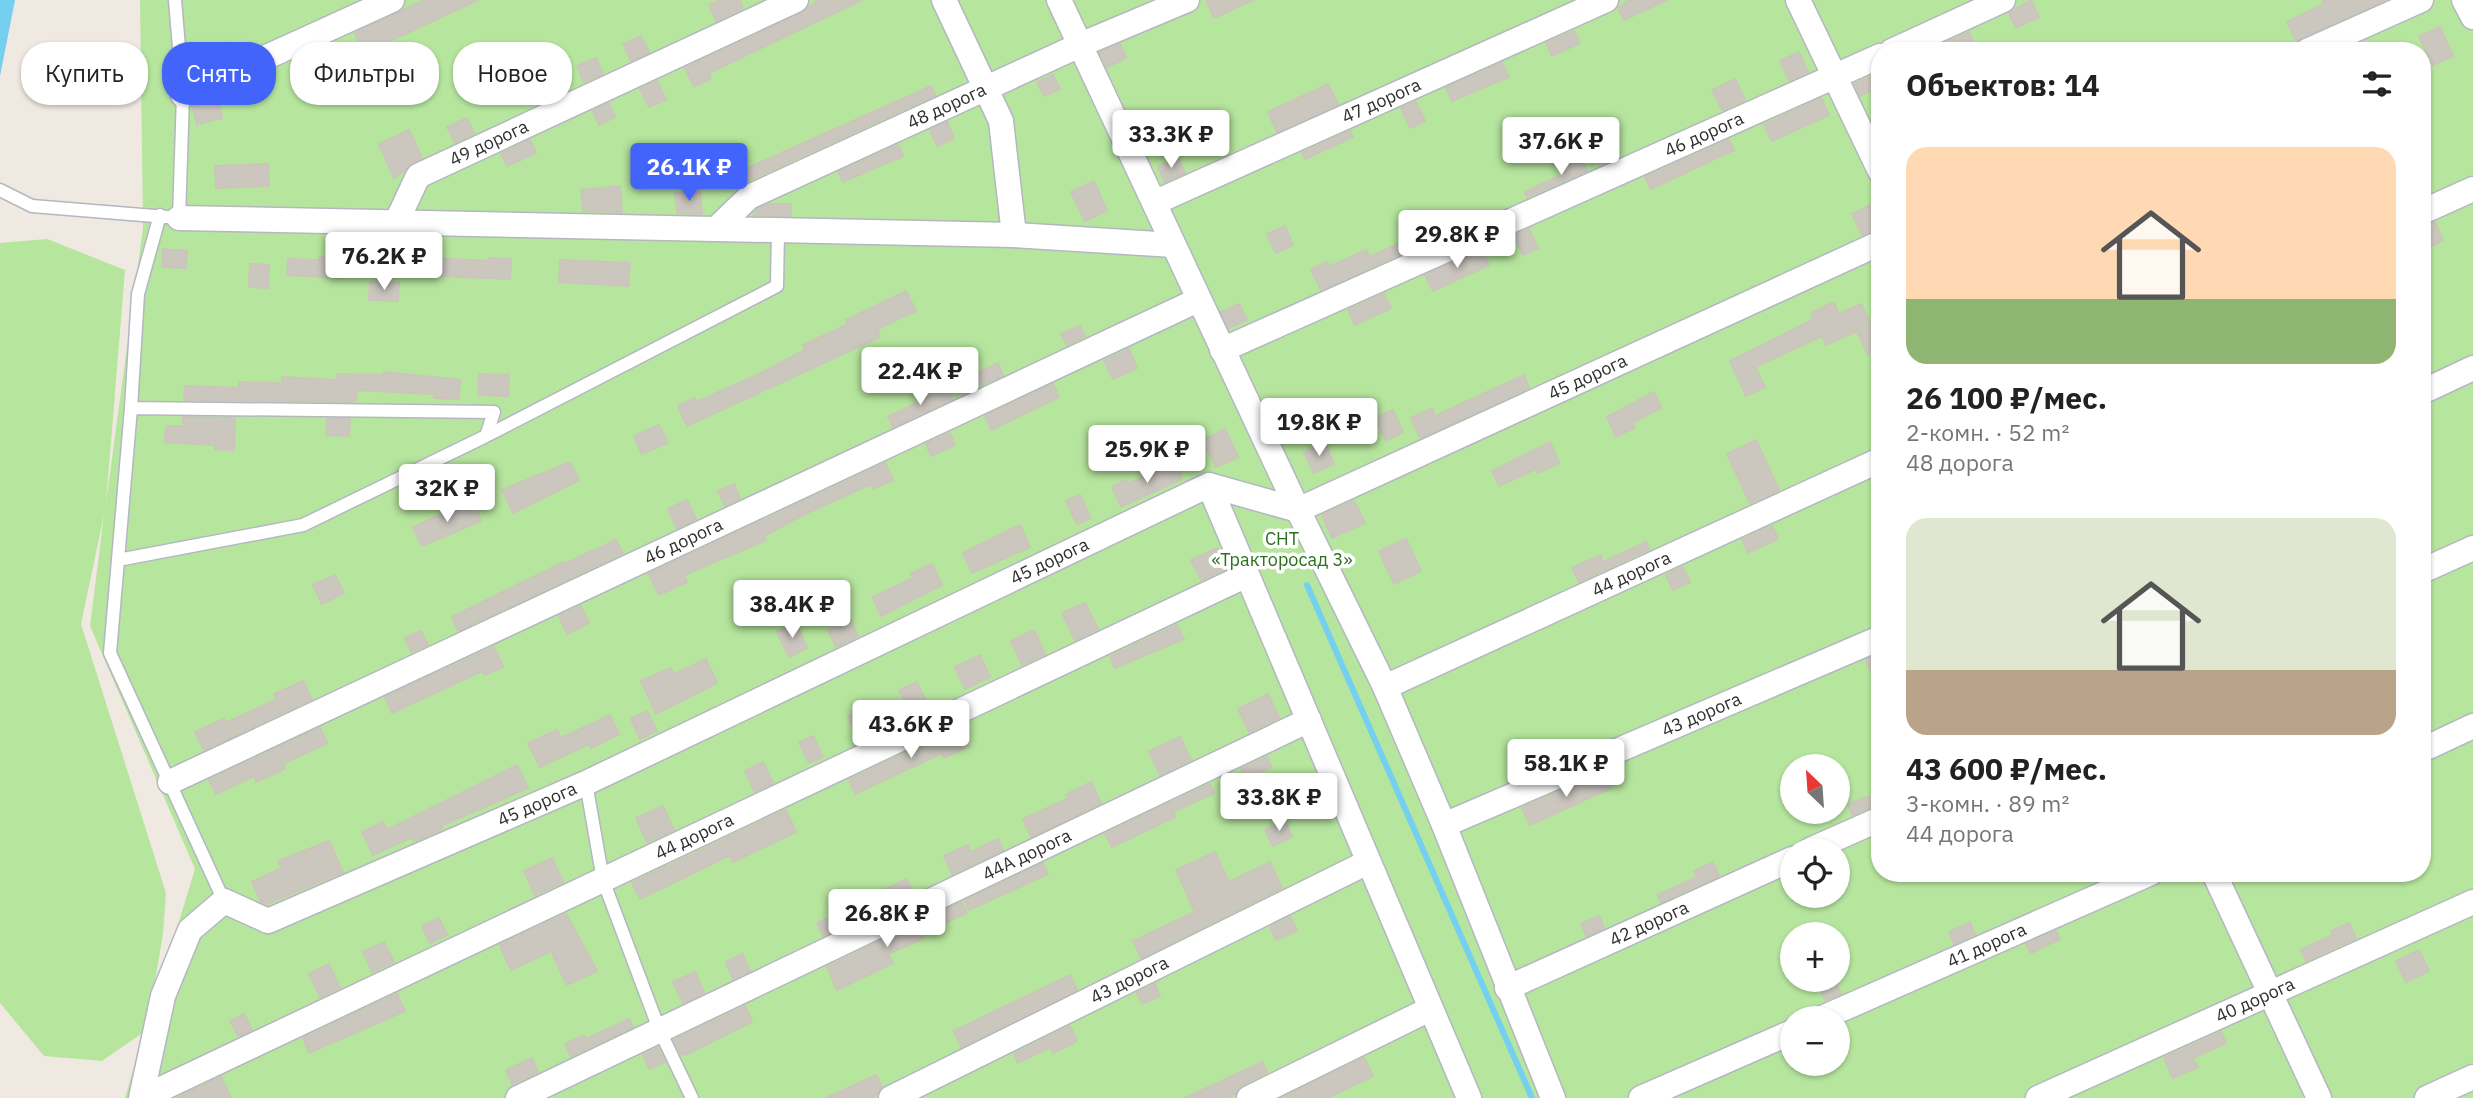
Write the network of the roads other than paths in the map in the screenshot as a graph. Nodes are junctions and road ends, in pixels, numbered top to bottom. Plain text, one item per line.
1 (175, 0) edge
2 (392, 0) edge
3 (796, 0) edge
4 (944, 0) edge
5 (1059, 0) edge
6 (1187, 0) edge
7 (1606, 0) edge
8 (1798, 0) edge
9 (2003, 0) edge
10 (2421, 0) edge
11 (2464, 0) edge
12 (2473, 17) edge
13 (179, 42) edge
14 (1912, 42) edge
15 (2328, 42) edge
16 (1080, 45) junction
17 (276, 53) edge
18 (1871, 60) edge
19 (1833, 78) junction
20 (985, 89) junction
21 (182, 105) edge
22 (1871, 153) edge
23 (2473, 189) edge
24 (0, 190) edge
25 (1156, 202) junction
26 (2431, 208) edge
27 (169, 216) junction
28 (396, 223) junction
29 (717, 228) junction
30 (778, 232) junction
31 (1014, 235) junction
32 (1172, 245) junction
33 (1871, 247) edge
34 (1198, 300) junction
35 (1222, 350) junction
36 (2473, 368) edge
37 (2431, 388) edge
38 (131, 408) junction
39 (486, 436) junction
40 (1871, 464) edge
41 (1209, 485) junction
42 (1297, 510) junction
43 (2473, 548) edge
44 (118, 560) junction
45 (2431, 567) edge
46 (1247, 575) junction
47 (1871, 642) edge
48 (1385, 687) junction
49 (1308, 720) junction
50 (2473, 726) edge
51 (2431, 746) edge
52 (170, 782) junction
53 (586, 783) junction
54 (1871, 823) edge
55 (1444, 825) junction
56 (1837, 838) edge
57 (1367, 862) junction
58 (1780, 864) edge
59 (603, 880) junction
60 (2131, 882) edge
61 (2218, 882) edge
62 (224, 901) junction
63 (2473, 902) edge
64 (1507, 988) junction
65 (2270, 995) junction
66 (1849, 1006) edge
67 (1430, 1009) junction
68 (659, 1029) junction
69 (1780, 1037) edge
70 (2473, 1077) edge
71 (141, 1098) edge
72 (518, 1098) edge
73 (692, 1098) edge
74 (891, 1098) edge
75 (1249, 1098) edge
76 (1469, 1098) edge
77 (1553, 1098) edge
78 (1641, 1098) edge
79 (2038, 1098) edge
80 (2319, 1098) edge
81 (2427, 1098) edge

1 - 13 lane
2 - 17 street
3 - 28 street, 49 дорога
4 - 20 street
5 - 16 street
6 - 16 street, 48 дорога
7 - 25 street, 47 дорога
8 - 19 street
9 - 14 street
10 - 15 street
11 - 12 street
16 - 20 street, 48 дорога
16 - 25 street
18 - 19 street, 46 дорога
19 - 22 street
19 - 35 street, 46 дорога
20 - 29 street, 48 дорога
20 - 31 street
21 - 27 lane
23 - 26 street
24 - 27 lane
25 - 32 street
27 - 28 street
27 - 38 lane
28 - 29 street
29 - 30 street
30 - 31 street
30 - 39 lane
31 - 32 street
32 - 34 street
33 - 42 street, 45 дорога
34 - 35 street
34 - 52 street, 46 дорога
35 - 42 street
36 - 37 street
38 - 39 lane
38 - 44 lane
39 - 44 lane
40 - 48 street, 44 дорога
41 - 42 street
41 - 46 street
41 - 53 street, 45 дорога
42 - 48 street
43 - 45 street
44 - 52 lane
46 - 49 street
46 - 59 street, 44 дорога
47 - 55 street, 43 дорога
48 - 55 street
49 - 57 street
49 - 68 street, 44А дорога
50 - 51 street
52 - 62 lane
53 - 59 lane
53 - 62 street, 45 дорога
54 - 56 street
55 - 64 street
57 - 67 street
57 - 74 street, 43 дорога
58 - 64 street, 42 дорога
59 - 68 lane
59 - 71 street, 44 дорога
60 - 66 street, 41 дорога
61 - 65 street
62 - 71 street
63 - 65 street, 40 дорога
64 - 77 street
65 - 79 street, 40 дорога
65 - 80 street
67 - 75 street
67 - 76 street
68 - 72 street, 44А дорога
68 - 73 lane
69 - 78 street
70 - 81 street

